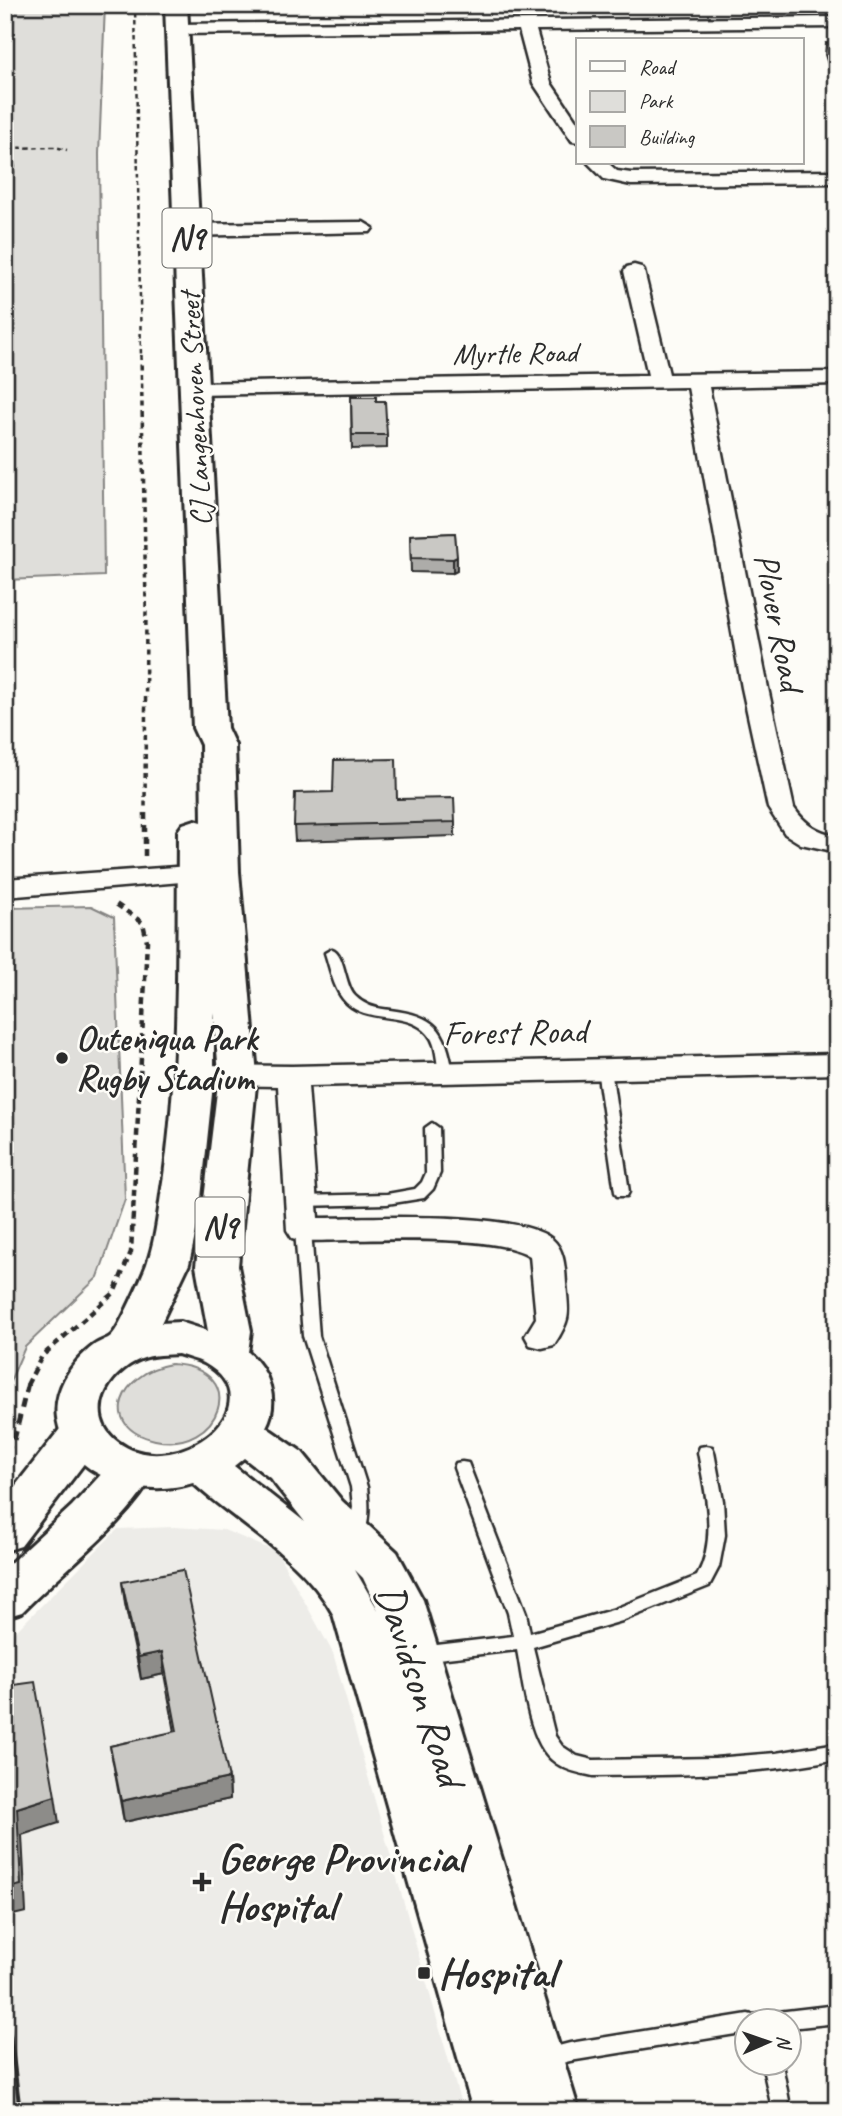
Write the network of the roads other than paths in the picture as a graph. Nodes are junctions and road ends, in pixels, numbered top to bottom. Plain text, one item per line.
1 (176, 5) edge
2 (513, 5) edge
3 (777, 5) edge
4 (782, 22) junction
5 (837, 22) edge
6 (521, 25) junction
7 (177, 29) junction
8 (576, 134) edge
9 (598, 164) edge
10 (837, 177) edge
11 (363, 228) dead end
12 (186, 230) junction
13 (635, 271) dead end
14 (837, 378) edge
15 (660, 380) junction
16 (697, 380) junction
17 (194, 389) junction
18 (837, 844) edge
19 (208, 873) junction
20 (5, 888) edge
21 (332, 953) dead end
22 (837, 1064) edge
23 (604, 1069) junction
24 (446, 1072) junction
25 (195, 1075) junction
26 (238, 1075) junction
27 (292, 1076) junction
28 (432, 1128) dead end
29 (622, 1192) dead end
30 (302, 1216) junction
31 (542, 1336) dead end
32 (129, 1345) junction
33 (226, 1353) junction
34 (83, 1432) junction
35 (241, 1433) junction
36 (706, 1452) dead end
37 (201, 1463) junction
38 (462, 1468) dead end
39 (134, 1469) junction
40 (5, 1534) edge
41 (355, 1540) junction
42 (5, 1598) edge
43 (524, 1642) junction
44 (415, 1655) junction
45 (837, 1751) edge
46 (837, 2014) edge
47 (804, 2017) edge
48 (734, 2025) edge
49 (775, 2078) edge
50 (519, 2089) edge
51 (779, 2101) dead end

1 - 7 main road, CJ Langenhoven Street / N9
2 - 6 street
3 - 4 street
4 - 5 street
4 - 6 street
6 - 7 street
6 - 8 street
7 - 12 main road, CJ Langenhoven Street / N9
9 - 10 street
11 - 12 street
12 - 17 main road, CJ Langenhoven Street / N9
13 - 15 street
14 - 16 street, Myrtle Road
15 - 16 street, Myrtle Road
15 - 17 street, Myrtle Road
16 - 18 street, Plover Road
17 - 19 main road, CJ Langenhoven Street / N9
19 - 20 street
19 - 25 main road, CJ Langenhoven Street / N9
19 - 26 main road, CJ Langenhoven Street / N9
21 - 24 lane
22 - 23 street, Forest Road
23 - 24 street, Forest Road
23 - 29 lane
24 - 27 street, Forest Road
25 - 26 street, Forest Road
25 - 32 main road, CJ Langenhoven Street / N9
26 - 27 street, Forest Road
26 - 33 main road, CJ Langenhoven Street / N9
27 - 30 street
28 - 30 lane
30 - 31 street
30 - 41 lane
32 - 33 main road, N9
32 - 34 main road, N9
33 - 35 main road
34 - 39 main road
34 - 40 main road
35 - 37 main road
35 - 41 main road, Davidson Road
36 - 43 lane
37 - 39 main road
37 - 50 main road, Davidson Road
38 - 43 lane
39 - 42 main road
41 - 44 main road, Davidson Road
43 - 44 lane
43 - 45 lane
44 - 50 main road, Davidson Road
46 - 47 lane
48 - 50 lane
49 - 51 lane

